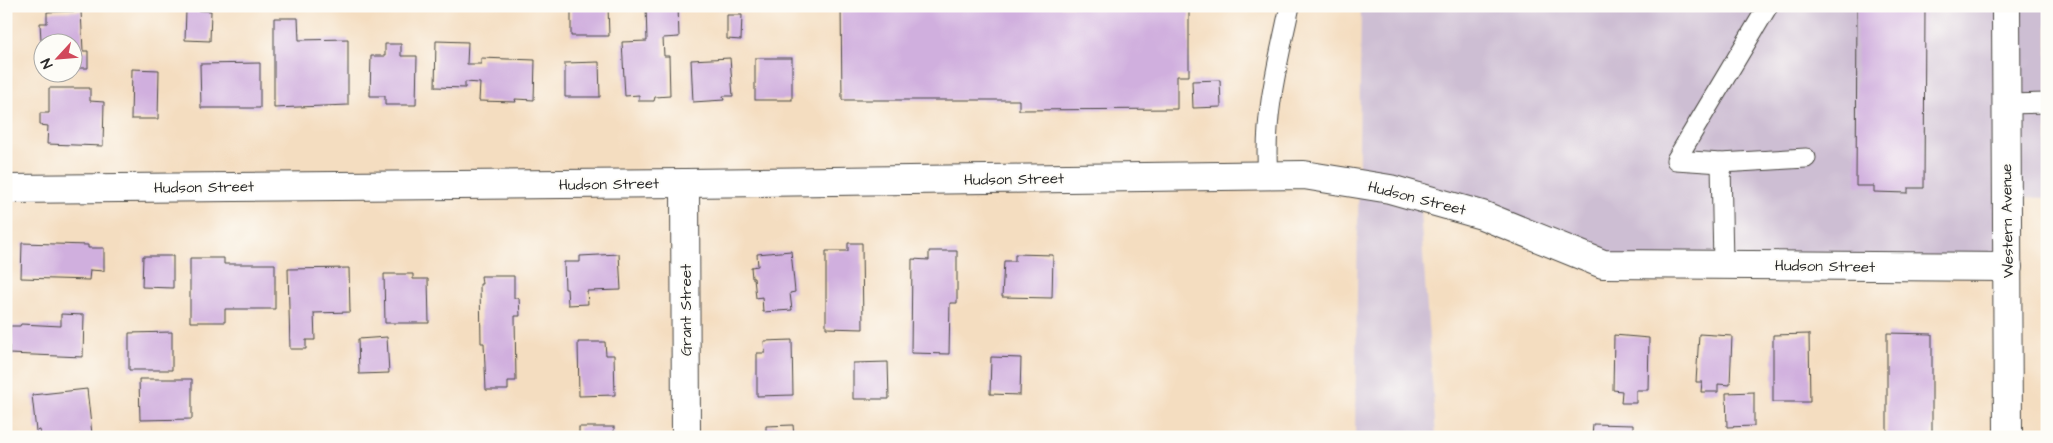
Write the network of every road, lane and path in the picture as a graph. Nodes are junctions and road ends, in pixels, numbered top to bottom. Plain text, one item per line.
1 (1290, 6) edge
2 (1768, 6) edge
3 (2006, 6) edge
4 (2005, 104) junction
5 (2047, 104) edge
6 (1806, 158) dead end
7 (1721, 164) junction
8 (1268, 175) junction
9 (685, 183) junction
10 (6, 189) edge
11 (1723, 264) junction
12 (2008, 267) junction
13 (686, 437) edge
14 (2008, 437) edge

1 - 8 lane
2 - 7 lane
3 - 4 street, Western Avenue
4 - 5 lane
4 - 12 street, Western Avenue
6 - 7 lane
7 - 11 lane
8 - 9 street, Hudson Street
8 - 11 street, Hudson Street
9 - 10 street, Hudson Street
9 - 13 street, Grant Street
11 - 12 street, Hudson Street
12 - 14 street, Western Avenue

